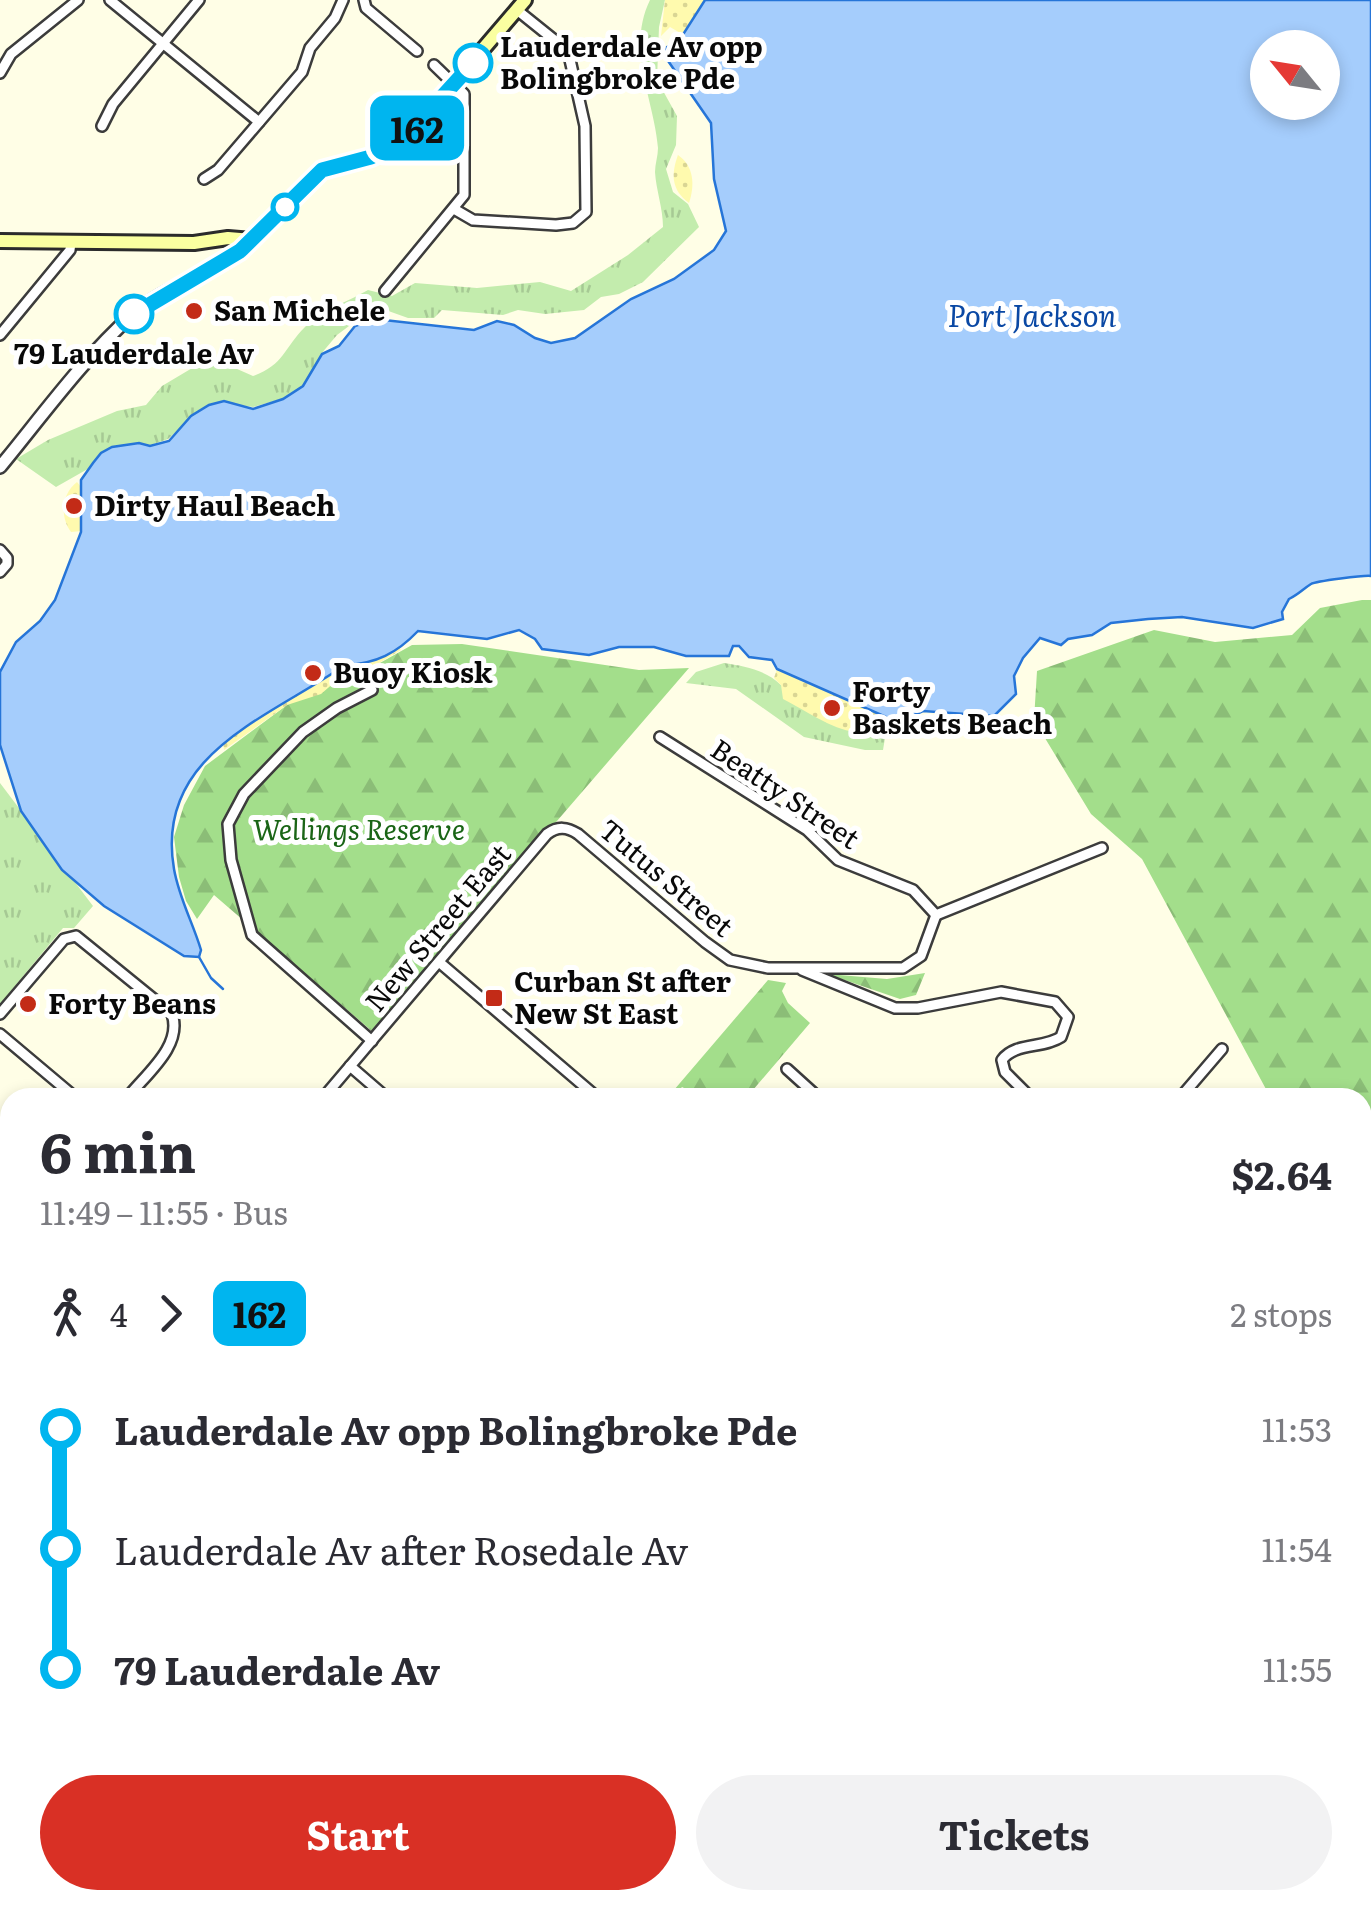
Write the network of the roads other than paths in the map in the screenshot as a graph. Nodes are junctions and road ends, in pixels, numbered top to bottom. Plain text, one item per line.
1 (78, 0) edge
2 (110, 0) edge
3 (199, 0) edge
4 (343, 0) edge
5 (364, 0) edge
6 (521, 5) edge
7 (162, 44) junction
8 (418, 51) dead end
9 (434, 65) dead end
10 (0, 73) edge
11 (456, 84) junction
12 (259, 122) junction
13 (102, 126) dead end
14 (204, 179) dead end
15 (454, 209) junction
16 (252, 240) junction
17 (0, 241) edge
18 (71, 243) junction
19 (385, 292) dead end
20 (0, 335) edge
21 (0, 468) edge
22 (0, 550) edge
23 (0, 572) edge
24 (372, 690) dead end
25 (660, 737) dead end
26 (564, 828) joint
27 (1102, 848) dead end
28 (936, 915) junction
29 (438, 962) junction
30 (800, 969) junction
31 (0, 1014) edge
32 (0, 1034) edge
33 (372, 1041) junction
34 (1222, 1049) dead end
35 (350, 1066) junction
36 (787, 1069) dead end
37 (64, 1088) edge
38 (135, 1088) edge
39 (331, 1088) edge
40 (375, 1088) edge
41 (586, 1088) edge
42 (808, 1088) edge
43 (1021, 1088) edge
44 (1189, 1088) edge

1 - 10 street
2 - 7 street
3 - 7 street
4 - 12 street
5 - 8 street
6 - 11 main road
6 - 15 street
7 - 12 street
7 - 13 street
9 - 11 street
11 - 15 street
11 - 16 main road
12 - 14 street
15 - 19 street
16 - 18 main road
16 - 21 street
17 - 18 main road
18 - 20 street
22 - 23 street
24 - 33 street
25 - 28 street, Beatty Street
26 - 29 street, New Street East
26 - 30 street, Tutus Street
27 - 28 street
28 - 30 street
29 - 33 street, New Street East
29 - 41 street
30 - 43 street
31 - 38 street
32 - 37 street
33 - 35 street, New Street East
34 - 44 street
35 - 39 street, New Street East
35 - 40 street
36 - 42 street

